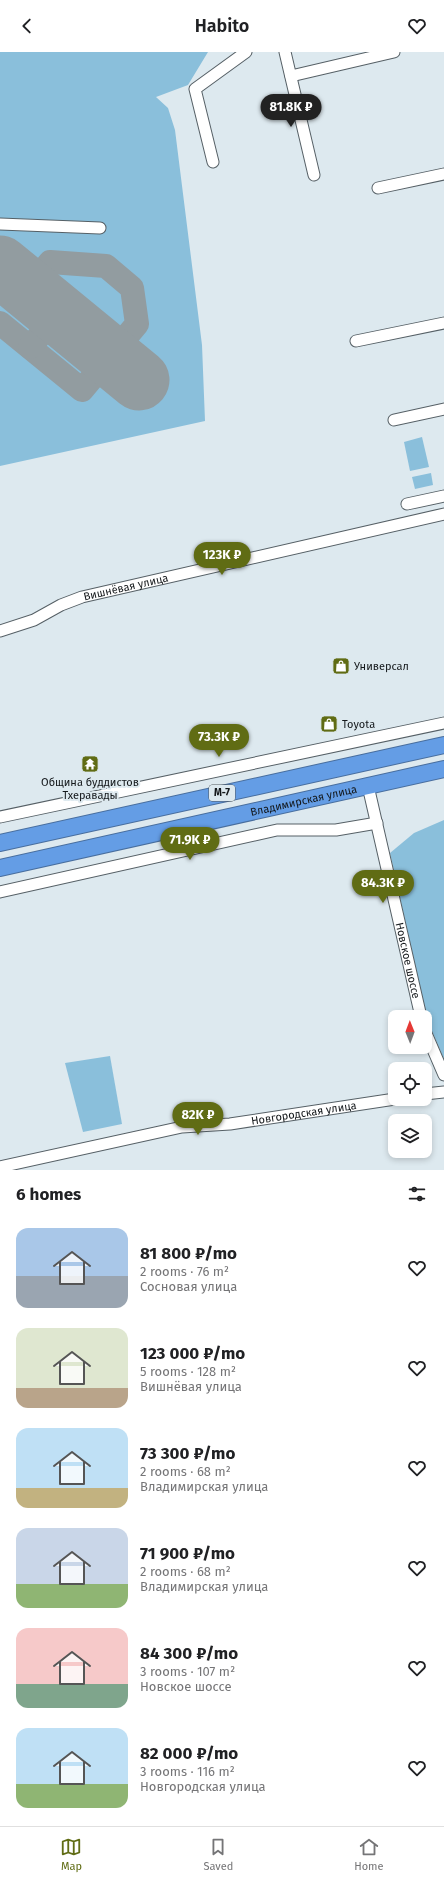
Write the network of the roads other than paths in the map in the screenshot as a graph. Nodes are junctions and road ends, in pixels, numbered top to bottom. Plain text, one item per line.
1 (246, 52) edge
2 (285, 52) edge
3 (394, 52) edge
4 (291, 76) junction
5 (213, 162) dead end
6 (444, 174) edge
7 (314, 175) dead end
8 (378, 188) dead end
9 (0, 224) edge
10 (100, 228) dead end
11 (444, 323) edge
12 (356, 341) dead end
13 (444, 408) edge
14 (394, 420) dead end
15 (444, 496) edge
16 (407, 504) dead end
17 (444, 514) edge
18 (0, 631) edge
19 (444, 723) edge
20 (444, 745) edge
21 (444, 769) edge
22 (368, 786) junction
23 (0, 817) edge
24 (377, 823) junction
25 (0, 843) edge
26 (0, 868) edge
27 (0, 892) edge
28 (419, 1010) edge
29 (432, 1047) edge
30 (444, 1075) edge
31 (444, 1092) edge
32 (432, 1093) edge
33 (388, 1100) edge
34 (0, 1167) edge

1 - 5 street
2 - 4 street
3 - 4 street
4 - 7 street
6 - 8 street
9 - 10 street
11 - 12 street
13 - 14 street
15 - 16 street
17 - 18 street, Вишнёвая улица
19 - 23 street
20 - 25 highway, М-7
21 - 22 highway, Владимирская улица / М-7
22 - 24 street, Новское шоссе
22 - 26 highway, Владимирская улица / М-7
24 - 27 street
24 - 28 street, Новское шоссе
29 - 30 street
31 - 32 street
33 - 34 street, Новгородская улица

